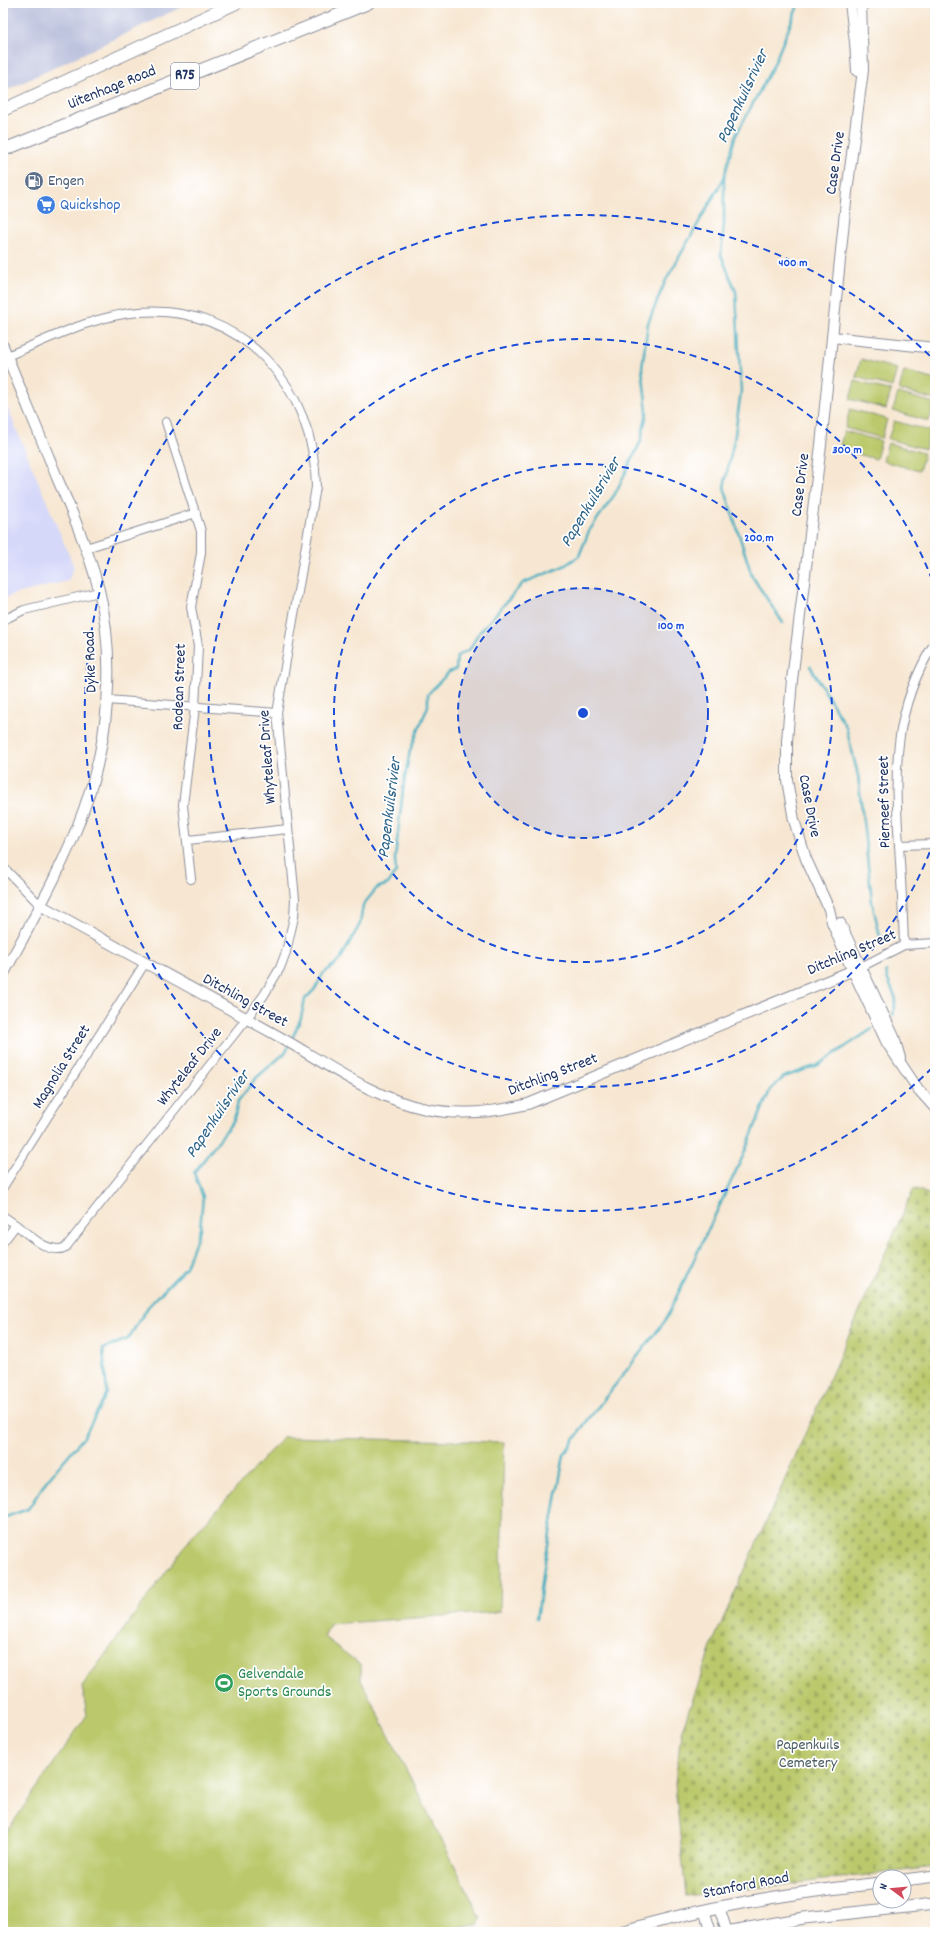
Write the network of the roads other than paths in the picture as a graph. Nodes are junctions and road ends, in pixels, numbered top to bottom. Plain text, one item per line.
1 (236, 3) edge
2 (368, 3) edge
3 (850, 3) edge
4 (861, 3) edge
5 (859, 107) junction
6 (3, 110) edge
7 (3, 150) edge
8 (832, 337) junction
9 (3, 346) edge
10 (935, 348) edge
11 (7, 356) junction
12 (166, 422) dead end
13 (196, 513) junction
14 (86, 548) junction
15 (99, 592) junction
16 (3, 620) edge
17 (935, 642) edge
18 (107, 700) junction
19 (195, 707) junction
20 (277, 713) junction
21 (288, 830) junction
22 (188, 840) junction
23 (935, 844) edge
24 (899, 845) junction
25 (3, 867) edge
26 (191, 879) dead end
27 (40, 905) junction
28 (935, 943) edge
29 (904, 945) junction
30 (145, 962) junction
31 (857, 968) junction
32 (3, 975) edge
33 (247, 1018) junction
34 (935, 1108) edge
35 (3, 1187) edge
36 (3, 1216) edge
37 (16, 1225) junction
38 (3, 1242) edge
39 (935, 1876) edge
40 (912, 1879) edge
41 (872, 1883) edge
42 (935, 1904) edge
43 (719, 1907) junction
44 (704, 1910) junction
45 (804, 1918) junction
46 (621, 1932) edge
47 (712, 1932) edge
48 (726, 1932) edge
49 (774, 1932) edge

1 - 6 main road, Uitenhage Road
2 - 7 main road, Uitenhage Road / R75
3 - 5 street, Case Drive
4 - 5 street, Case Drive
5 - 8 street, Case Drive
8 - 10 street
8 - 31 street, Case Drive
9 - 11 street, Dyke Road
11 - 14 street, Dyke Road
11 - 20 street, Whyteleaf Drive
12 - 13 street, Rodean Street
13 - 14 street
13 - 19 street, Rodean Street
14 - 15 street, Dyke Road
15 - 16 street
15 - 18 street, Dyke Road
17 - 24 street, Pierneef Street
18 - 19 street
18 - 27 street, Dyke Road
19 - 20 street
19 - 22 street, Rodean Street
20 - 21 street, Whyteleaf Drive
21 - 22 street
21 - 33 street, Whyteleaf Drive
22 - 26 street, Rodean Street
23 - 24 street
24 - 29 street, Pierneef Street
25 - 27 street
27 - 30 street, Ditchling Street
27 - 32 street, Dyke Road
28 - 29 street, Ditchling Street
29 - 31 street, Ditchling Street
30 - 33 street, Ditchling Street
30 - 35 street, Magnolia Street
31 - 33 street, Ditchling Street
31 - 34 street, Case Drive
33 - 37 street, Whyteleaf Drive
36 - 37 street, Whyteleaf Drive
37 - 38 street
39 - 40 main road
41 - 43 main road, Stanford Road
42 - 45 main road
43 - 44 main road, Stanford Road
43 - 48 street
44 - 46 main road, Stanford Road
44 - 47 street
45 - 48 main road
45 - 49 main road

